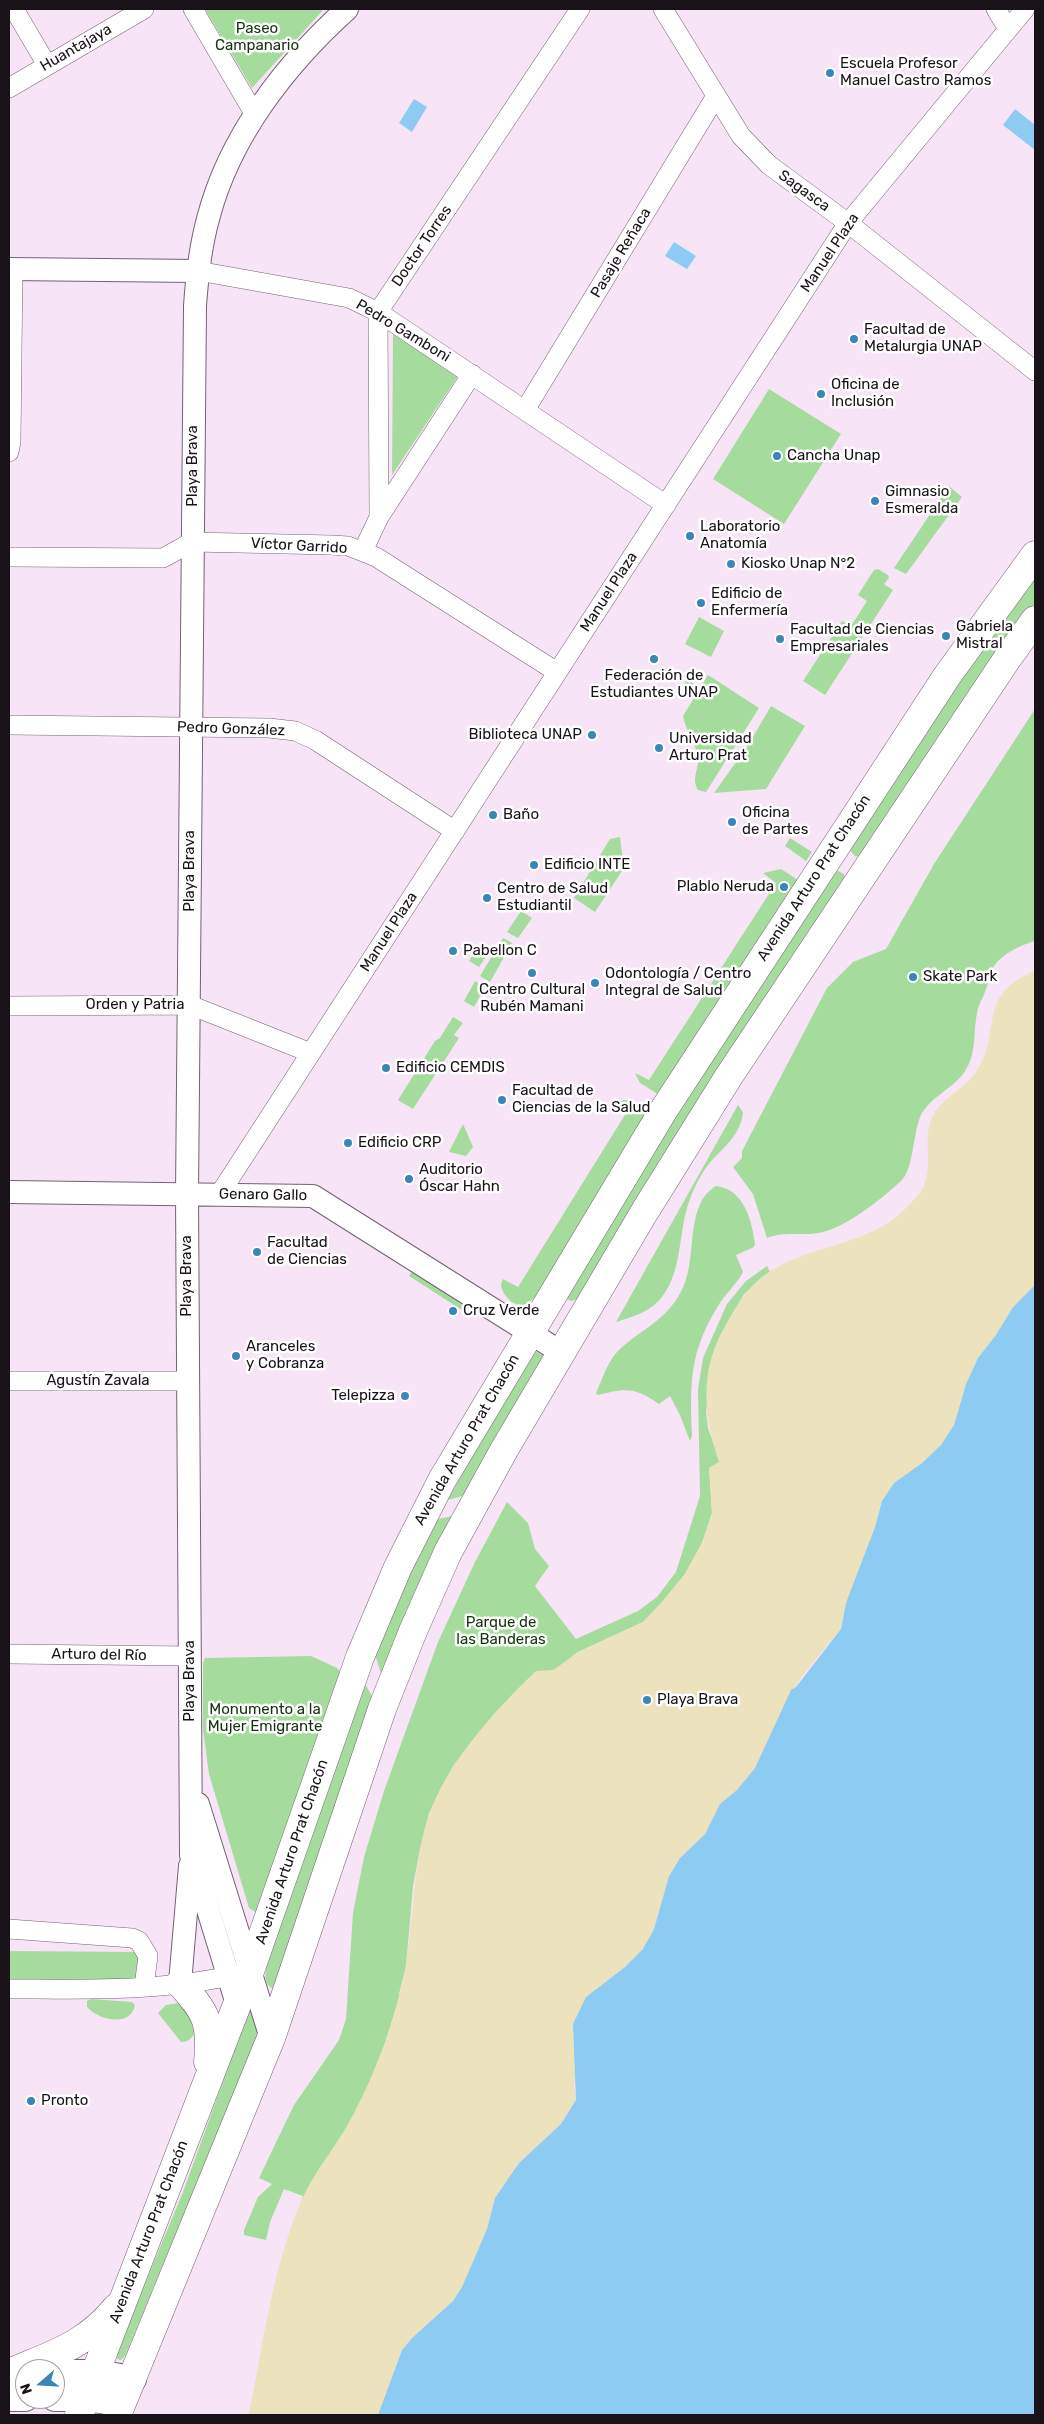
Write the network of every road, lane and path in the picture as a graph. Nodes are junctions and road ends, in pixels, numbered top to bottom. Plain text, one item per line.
1 (14, 9) edge
2 (144, 9) edge
3 (194, 9) edge
4 (347, 9) edge
5 (580, 9) edge
6 (663, 9) edge
7 (996, 9) edge
8 (1025, 9) edge
9 (1008, 29) junction
10 (47, 65) junction
11 (9, 88) edge
12 (716, 96) junction
13 (255, 115) junction
14 (848, 223) junction
15 (11, 269) edge
16 (198, 271) junction
17 (378, 312) junction
18 (1035, 371) edge
19 (472, 374) junction
20 (526, 410) junction
21 (9, 452) edge
22 (666, 505) junction
23 (379, 517) junction
24 (192, 542) junction
25 (363, 551) junction
26 (1035, 555) edge
27 (9, 557) edge
28 (1035, 620) edge
29 (557, 672) junction
30 (9, 725) edge
31 (191, 726) junction
32 (455, 831) junction
33 (190, 1005) junction
34 (9, 1006) edge
35 (311, 1053) junction
36 (9, 1192) edge
37 (187, 1194) junction
38 (219, 1195) junction
39 (530, 1332) junction
40 (562, 1353) junction
41 (9, 1381) edge
42 (188, 1381) junction
43 (9, 1654) edge
44 (190, 1656) junction
45 (190, 1779) junction
46 (191, 1855) junction
47 (9, 1930) edge
48 (239, 1974) junction
49 (180, 1984) junction
50 (144, 1986) junction
51 (9, 1989) edge
52 (271, 2038) junction
53 (207, 2081) junction
54 (124, 2299) junction
55 (9, 2373) edge
56 (65, 2373) edge
57 (96, 2373) junction
58 (133, 2378) junction
59 (65, 2401) edge
60 (83, 2407) edge
61 (120, 2409) edge

1 - 10 street
2 - 10 street, Huantajaya
3 - 13 street
4 - 13 street, Playa Brava
5 - 17 street, Doctor Torres
6 - 12 street, Sagasca
7 - 9 street
8 - 9 street, Manuel Plaza
9 - 14 street, Manuel Plaza
10 - 11 street, Huantajaya
12 - 14 street, Sagasca
12 - 20 street, Pasaje Reñaca
13 - 16 street, Playa Brava
14 - 18 street, Sagasca
14 - 22 street, Manuel Plaza
15 - 16 street, Pedro Gamboni
15 - 21 street
16 - 17 street, Pedro Gamboni
16 - 24 street, Playa Brava
17 - 19 street, Pedro Gamboni
17 - 23 street
19 - 20 street, Pedro Gamboni
19 - 23 street
20 - 22 street, Pedro Gamboni
22 - 29 street, Manuel Plaza
23 - 25 street
24 - 25 street, Víctor Garrido
24 - 27 street, Víctor Garrido
24 - 31 street, Playa Brava
25 - 29 street, Víctor Garrido
26 - 39 main road, Avenida Arturo Prat Chacón
28 - 40 main road
29 - 32 street, Manuel Plaza
30 - 31 street, Pedro González
31 - 32 street, Pedro González
31 - 33 street, Playa Brava
32 - 35 street, Manuel Plaza
33 - 34 street, Orden y Patria
33 - 35 street, Orden y Patria
33 - 37 street, Playa Brava
35 - 38 street, Manuel Plaza
36 - 37 street, Genaro Gallo
37 - 38 street, Genaro Gallo
37 - 42 street, Playa Brava
38 - 39 street, Genaro Gallo
39 - 40 street, Genaro Gallo
39 - 48 main road, Avenida Arturo Prat Chacón
40 - 52 main road
41 - 42 street, Agustín Zavala
42 - 44 street, Playa Brava
43 - 44 street, Arturo del Río
44 - 45 street, Playa Brava
45 - 46 street, Playa Brava
45 - 48 street, Playa Brava
46 - 48 street, Playa Brava
46 - 49 street
47 - 50 street
48 - 49 street
48 - 52 street, Playa Brava
48 - 53 main road, Avenida Arturo Prat Chacón
49 - 50 street
49 - 53 main road
50 - 51 street
52 - 58 main road
53 - 54 main road, Avenida Arturo Prat Chacón
54 - 55 main road
54 - 57 main road, Avenida Arturo Prat Chacón
56 - 57 main road
57 - 58 main road
57 - 60 main road, Avenida Arturo Prat Chacón
58 - 61 main road
59 - 60 main road
60 - 61 main road

